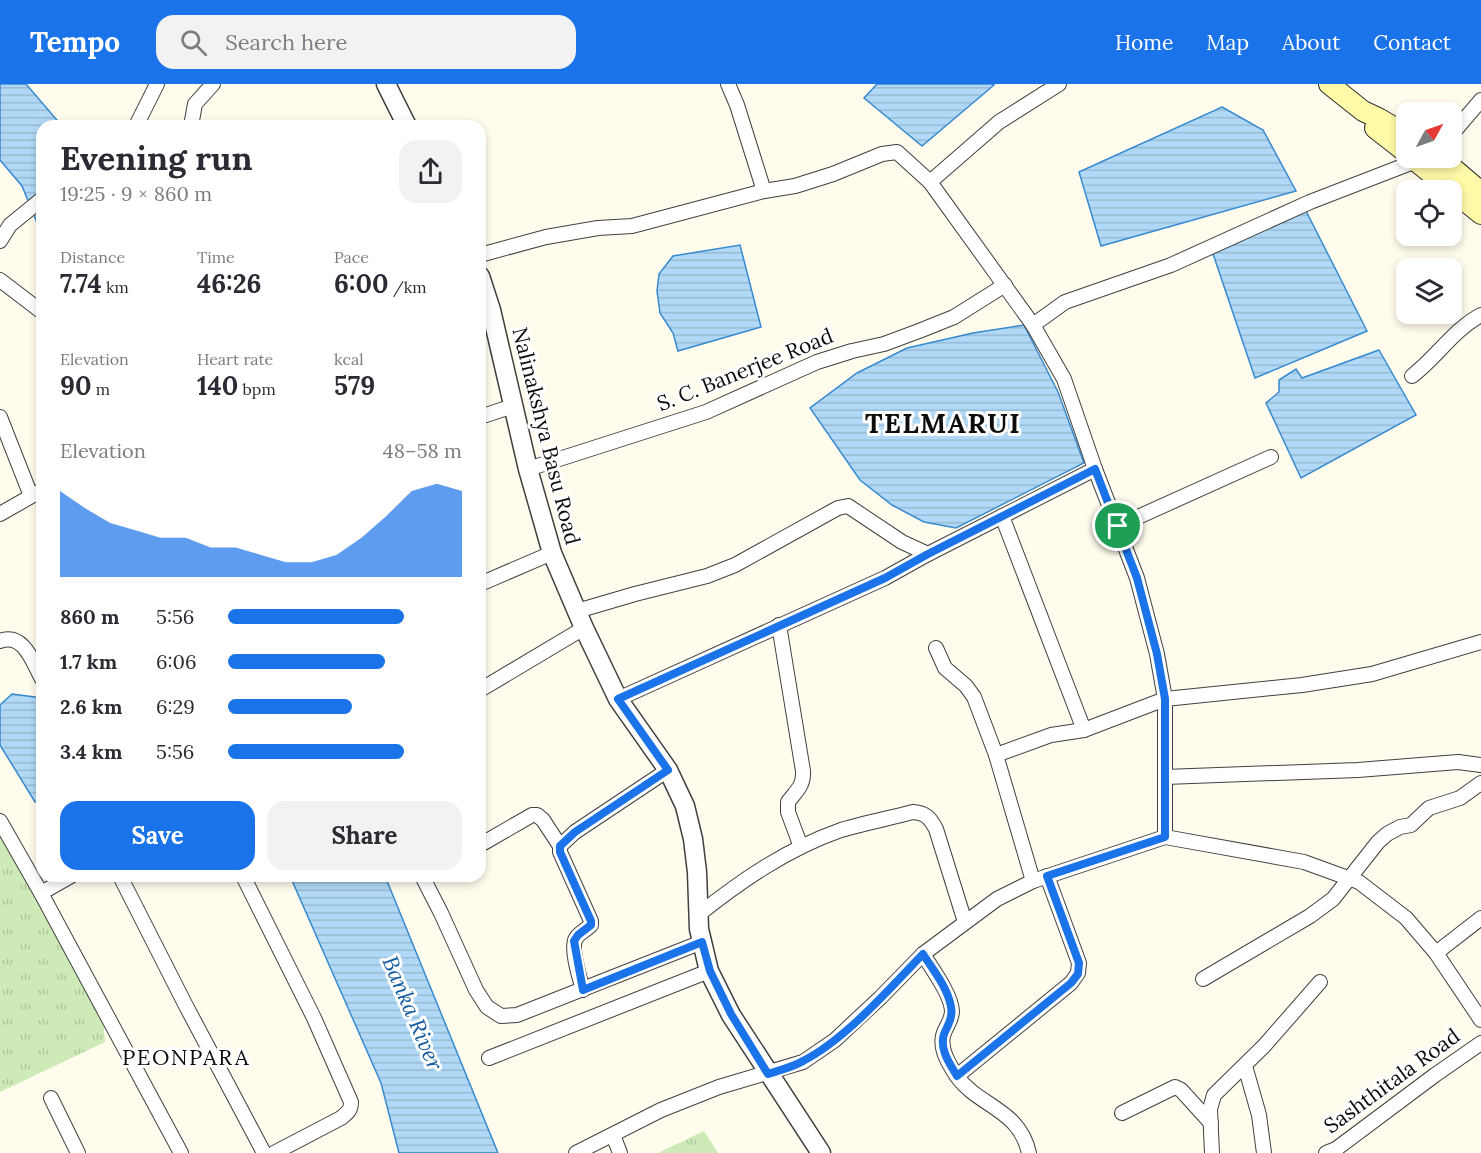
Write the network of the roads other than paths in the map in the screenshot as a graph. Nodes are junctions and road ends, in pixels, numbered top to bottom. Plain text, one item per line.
1 (157, 84) edge
2 (213, 84) edge
3 (386, 84) edge
4 (728, 84) edge
5 (1059, 84) edge
6 (1329, 84) edge
7 (1481, 100) edge
8 (1363, 111) junction
9 (139, 120) edge
10 (192, 120) edge
11 (404, 120) edge
12 (1462, 122) edge
13 (1396, 129) edge
14 (1396, 145) edge
15 (1396, 164) edge
16 (1425, 168) edge
17 (1453, 168) edge
18 (930, 182) junction
19 (764, 191) junction
20 (1481, 192) edge
21 (36, 204) edge
22 (1481, 214) edge
23 (0, 241) edge
24 (486, 253) edge
25 (0, 280) edge
26 (1005, 285) junction
27 (486, 295) edge
28 (36, 307) edge
29 (1481, 315) edge
30 (1033, 325) junction
31 (1412, 376) dead end
32 (513, 406) junction
33 (486, 415) edge
34 (0, 417) edge
35 (1271, 457) dead end
36 (1095, 469) junction
37 (528, 470) junction
38 (36, 491) edge
39 (36, 494) edge
40 (0, 514) edge
41 (1002, 516) junction
42 (1118, 526) junction
43 (552, 553) junction
44 (928, 554) junction
45 (486, 581) edge
46 (581, 620) junction
47 (779, 625) junction
48 (0, 641) edge
49 (1481, 642) edge
50 (936, 648) dead end
51 (36, 669) edge
52 (486, 686) edge
53 (618, 699) junction
54 (1165, 699) junction
55 (1084, 730) junction
56 (996, 754) junction
57 (1481, 765) edge
58 (668, 770) junction
59 (1165, 777) junction
60 (1481, 783) edge
61 (0, 821) edge
62 (1165, 837) junction
63 (486, 842) edge
64 (560, 846) junction
65 (801, 847) junction
66 (1047, 876) junction
67 (1350, 879) junction
68 (1033, 881) junction
69 (60, 882) edge
70 (123, 882) edge
71 (246, 882) edge
72 (426, 882) edge
73 (41, 893) junction
74 (698, 915) junction
75 (1481, 918) edge
76 (965, 922) junction
77 (702, 942) junction
78 (1436, 953) junction
79 (923, 954) junction
80 (710, 971) junction
81 (1203, 979) dead end
82 (1320, 982) dead end
83 (583, 990) junction
84 (1481, 1020) edge
85 (1481, 1043) edge
86 (489, 1058) dead end
87 (1245, 1066) junction
88 (768, 1074) junction
89 (957, 1076) junction
90 (51, 1098) dead end
91 (1122, 1113) dead end
92 (1211, 1123) junction
93 (613, 1135) junction
94 (1334, 1152) edge
95 (78, 1153) edge
96 (181, 1153) edge
97 (264, 1153) edge
98 (274, 1153) edge
99 (576, 1153) edge
100 (620, 1153) edge
101 (821, 1153) edge
102 (1029, 1153) edge
103 (1212, 1153) edge
104 (1264, 1153) edge

1 - 9 street
2 - 10 street
3 - 11 street
4 - 19 street
5 - 18 street
6 - 8 main road
7 - 12 street
8 - 13 main road
8 - 14 main road
15 - 30 street
16 - 22 main road
17 - 20 main road
18 - 19 street
18 - 26 street
19 - 24 street
21 - 23 street
25 - 28 street
26 - 30 street
26 - 37 street, S. C. Banerjee Road
27 - 32 street, Nalinakshya Basu Road
29 - 31 street
30 - 36 street
32 - 33 street
32 - 37 street, Nalinakshya Basu Road
34 - 38 street
35 - 42 street
36 - 41 street
36 - 42 street
37 - 43 street, Nalinakshya Basu Road
39 - 40 street
41 - 44 street
41 - 55 street
42 - 54 street
43 - 45 street
43 - 46 street, Nalinakshya Basu Road
44 - 46 street
44 - 47 street
46 - 52 street
46 - 53 street, Nalinakshya Basu Road
47 - 53 street
47 - 65 street
48 - 51 street
49 - 54 street
50 - 56 street
53 - 58 street, Nalinakshya Basu Road
54 - 55 street
54 - 59 street
55 - 56 street
56 - 68 street
57 - 59 street
58 - 64 street
58 - 74 street, Nalinakshya Basu Road
59 - 62 street
60 - 67 street
61 - 73 street
62 - 66 street
62 - 67 street
63 - 64 street
64 - 83 street
65 - 74 street
65 - 76 street
66 - 68 street
66 - 89 street
67 - 78 street
67 - 81 street
68 - 76 street
69 - 73 street
70 - 97 street
71 - 98 street
72 - 83 street
73 - 96 street
74 - 77 street, Nalinakshya Basu Road
75 - 78 street
76 - 79 street
77 - 80 street, Nalinakshya Basu Road
77 - 83 street
78 - 84 street
79 - 88 street
79 - 89 street
80 - 86 street
80 - 88 street, Nalinakshya Basu Road
82 - 87 street
85 - 94 street, Sashthitala Road
87 - 92 street
87 - 104 street
88 - 93 street
88 - 101 street, Nalinakshya Basu Road
89 - 102 street
90 - 95 street
91 - 92 street
92 - 103 street
93 - 99 street
93 - 100 street

